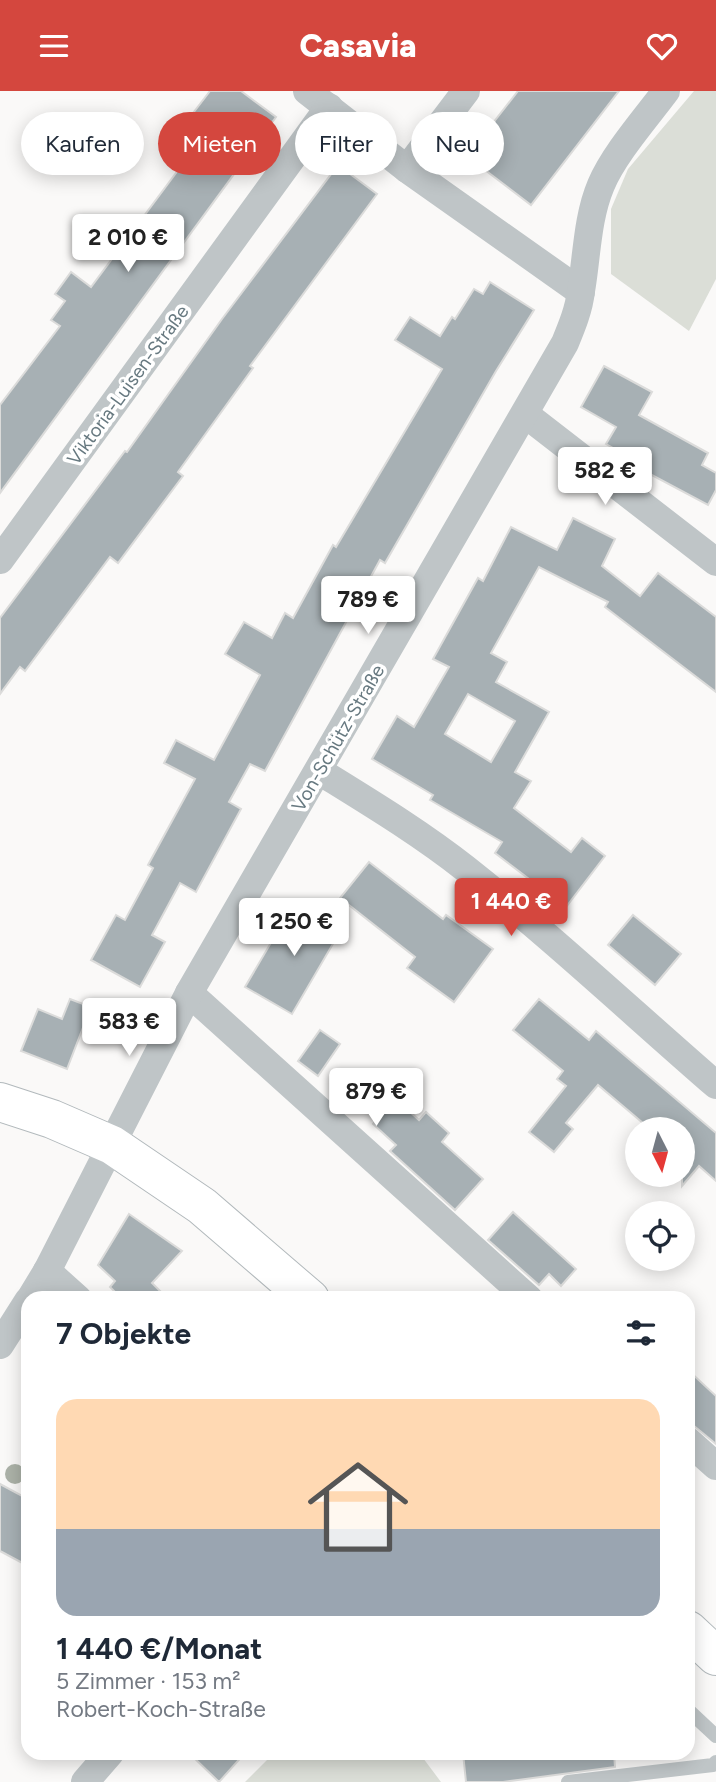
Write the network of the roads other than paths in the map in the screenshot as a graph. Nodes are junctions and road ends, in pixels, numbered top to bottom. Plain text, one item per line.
1 (307, 91) edge
2 (466, 91) edge
3 (666, 91) edge
4 (329, 107) junction
5 (408, 169) junction
6 (581, 292) junction
7 (525, 414) junction
8 (0, 560) edge
9 (716, 562) edge
10 (319, 771) junction
11 (190, 993) junction
12 (716, 1085) edge
13 (0, 1101) edge
14 (112, 1145) junction
15 (47, 1271) junction
16 (35, 1291) edge
17 (69, 1291) edge
18 (301, 1291) edge
19 (520, 1291) edge
20 (21, 1312) edge
21 (0, 1345) edge
22 (695, 1448) edge
23 (716, 1467) edge
24 (695, 1636) edge
25 (716, 1655) edge
26 (695, 1716) edge
27 (716, 1736) edge
28 (104, 1760) edge
29 (716, 1762) edge
30 (85, 1782) edge
31 (568, 1782) edge

1 - 4 street
2 - 5 street
3 - 6 street, Von-Schütz-Straße
4 - 5 street
4 - 8 street, Viktoria-Luisen-Straße
5 - 6 street
6 - 7 street, Von-Schütz-Straße
7 - 9 street
7 - 10 street, Von-Schütz-Straße
10 - 11 street, Von-Schütz-Straße
10 - 12 street
11 - 14 street, Von-Schütz-Straße
11 - 19 street
13 - 14 main road
14 - 15 street, Von-Schütz-Straße
14 - 18 main road
15 - 16 street, Von-Schütz-Straße
15 - 17 street
20 - 21 street, Von-Schütz-Straße
22 - 23 street
24 - 25 main road
26 - 27 lane
28 - 30 street
29 - 31 lane

